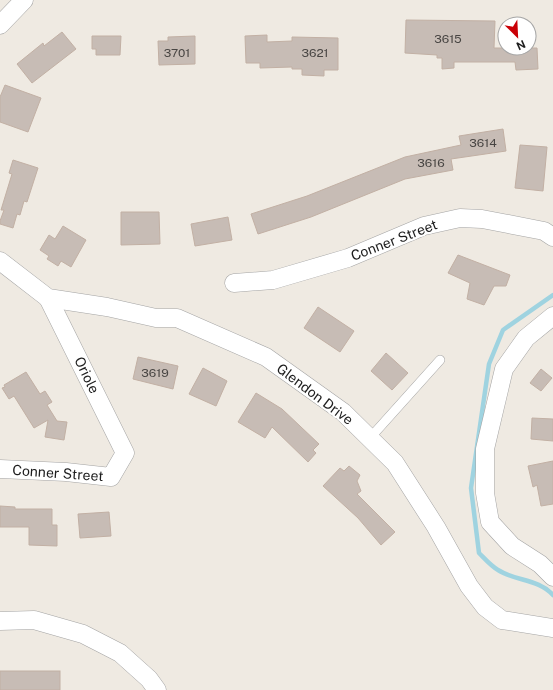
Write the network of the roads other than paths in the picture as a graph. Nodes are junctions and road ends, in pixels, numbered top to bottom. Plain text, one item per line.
1 (24, 0) edge
2 (0, 25) edge
3 (553, 237) edge
4 (0, 261) edge
5 (234, 283) dead end
6 (48, 298) junction
7 (553, 316) edge
8 (440, 360) dead end
9 (370, 438) junction
10 (125, 453) joint
11 (0, 469) edge
12 (553, 577) edge
13 (0, 621) edge
14 (553, 628) edge
15 (157, 690) edge

1 - 2 street
3 - 5 street, Conner Street
4 - 6 street, Glendon Drive
6 - 9 street, Glendon Drive
6 - 10 street, Oriole
7 - 12 street
8 - 9 lane
9 - 14 street, Glendon Drive
10 - 11 street, Conner Street
13 - 15 street

